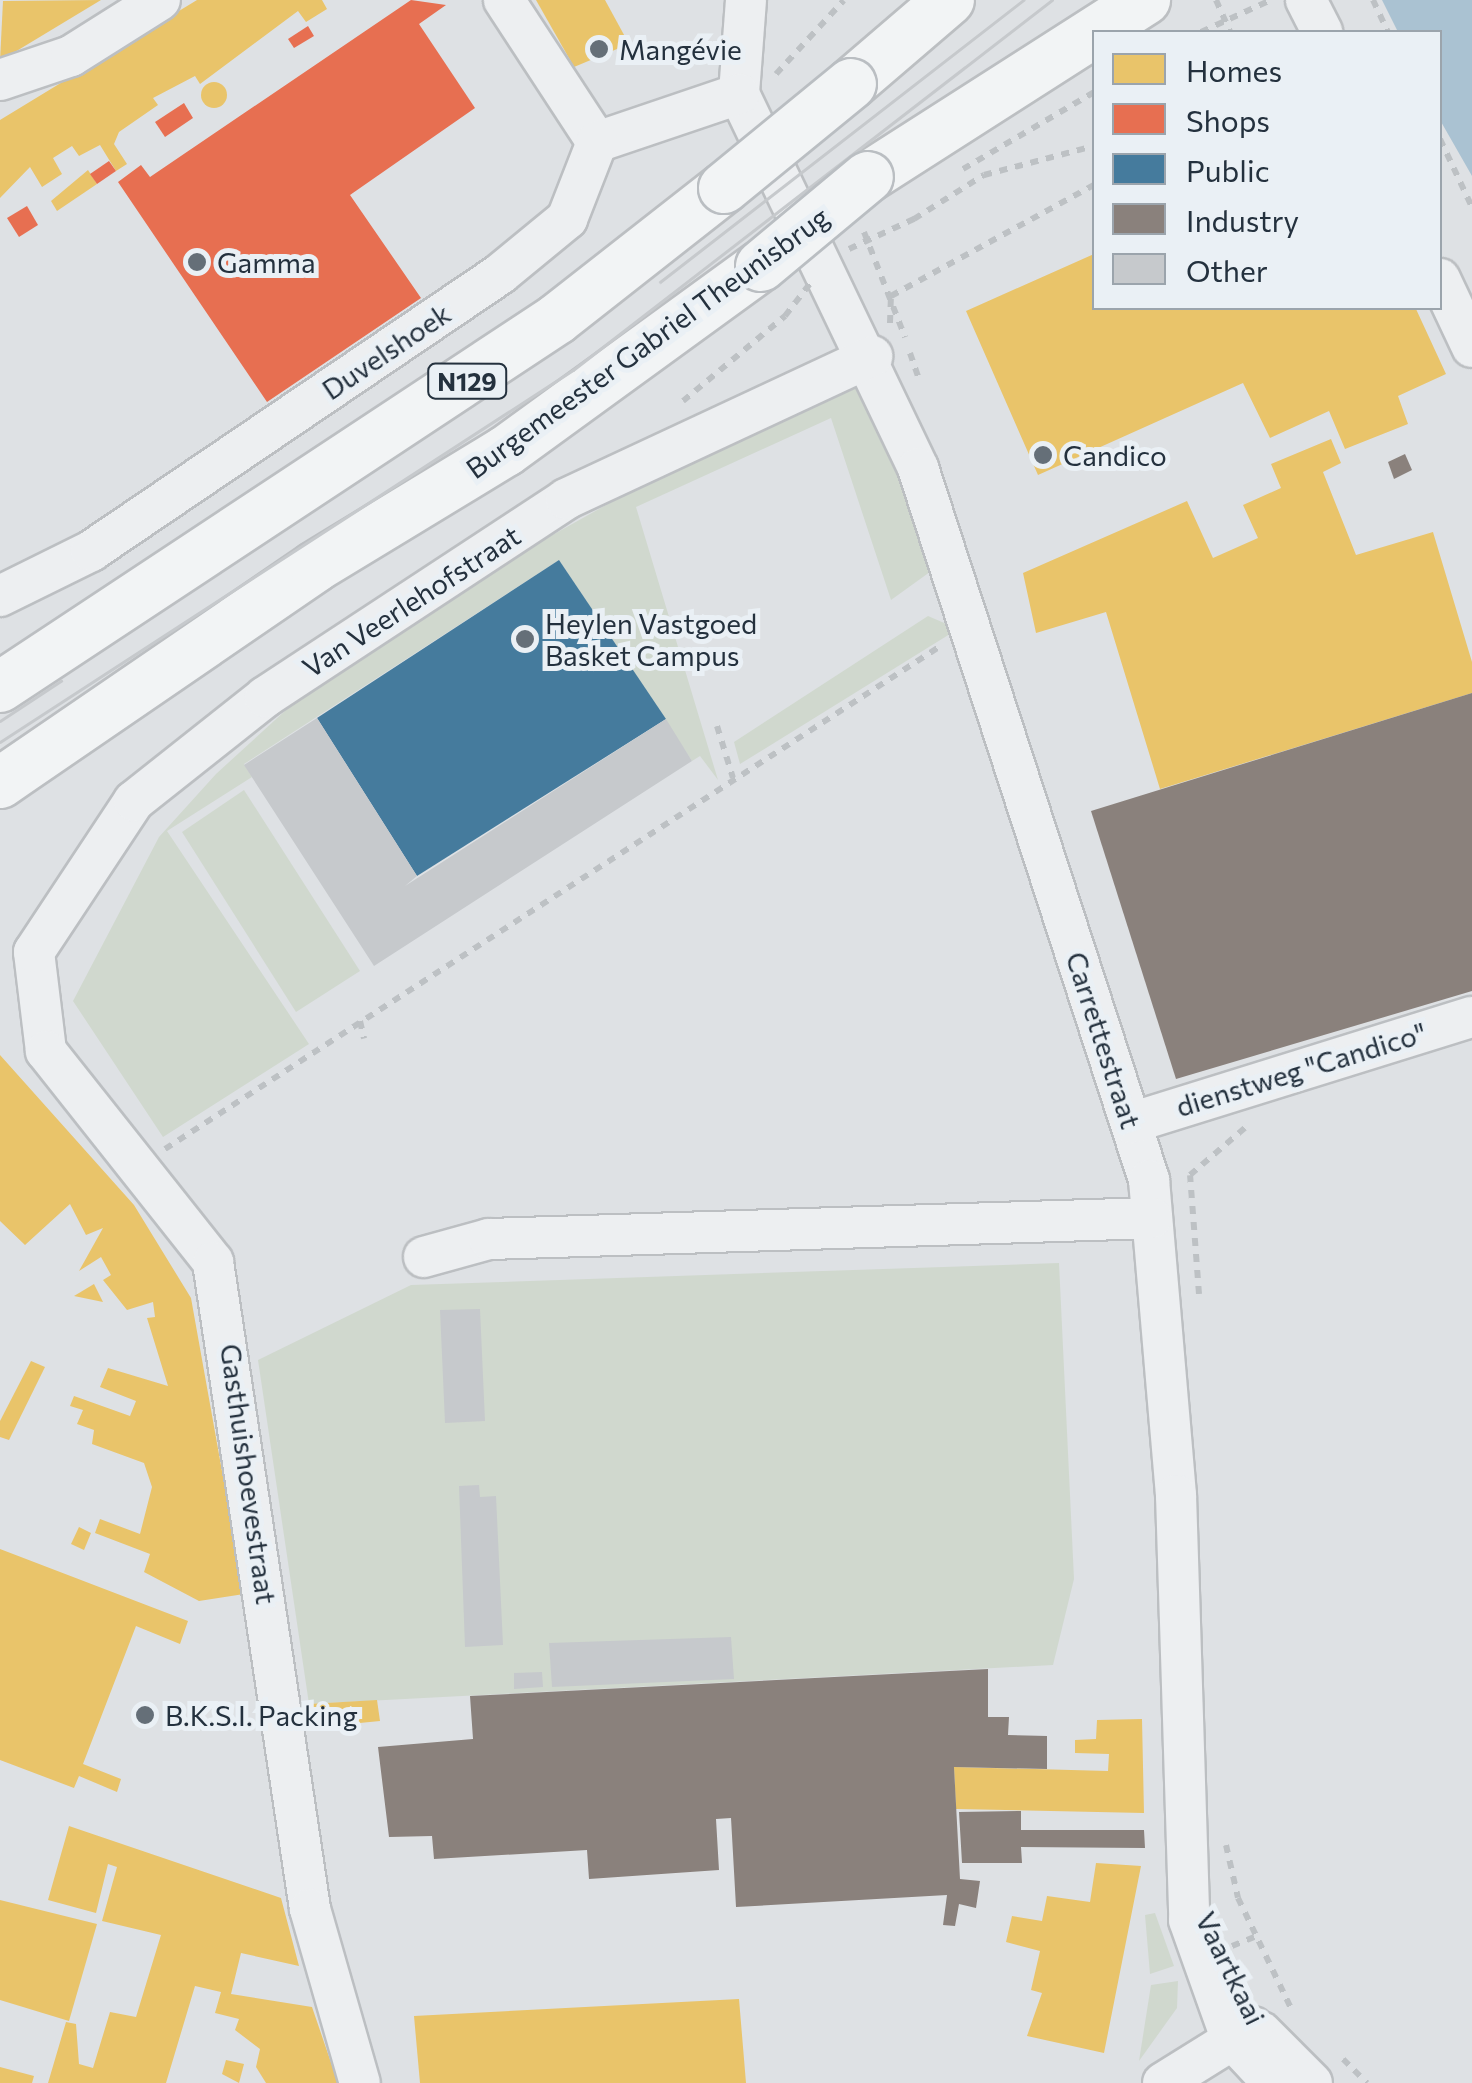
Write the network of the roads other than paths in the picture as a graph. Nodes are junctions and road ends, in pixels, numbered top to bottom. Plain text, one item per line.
1 (160, 0) edge
2 (504, 0) edge
3 (746, 0) edge
4 (949, 0) edge
5 (1145, 0) edge
6 (1306, 0) edge
7 (1098, 30) edge
8 (1321, 30) edge
9 (1092, 34) edge
10 (0, 80) edge
11 (739, 94) junction
12 (597, 142) junction
13 (1442, 283) edge
14 (1472, 347) edge
15 (872, 356) junction
16 (0, 596) edge
17 (0, 687) edge
18 (0, 783) edge
19 (17, 947) edge
20 (1472, 1017) edge
21 (1132, 1124) junction
22 (1152, 1218) junction
23 (424, 1258) dead end
24 (1243, 2032) junction
25 (1325, 2069) edge
26 (360, 2083) edge
27 (1163, 2083) edge
28 (1272, 2083) edge

1 - 10 street
2 - 12 street
3 - 11 street
4 - 17 main road, N129, bridge
5 - 7 main road, Burgemeester Gabriel Theunisbrug / N129, bridge
6 - 8 street
9 - 18 main road, Burgemeester Gabriel Theunisbrug / N129, bridge
11 - 12 street
11 - 15 street, Carrettestraat
12 - 16 street, Duvelshoek
13 - 14 street
15 - 19 street, Van Veerlehofstraat
15 - 21 street, Carrettestraat
19 - 26 street, Gasthuishoevestraat
20 - 21 street, dienstweg "Candico"
21 - 22 street, Carrettestraat
22 - 23 street
22 - 24 street, Carrettestraat
24 - 25 street, Vaartkaai
24 - 27 street
24 - 28 street, Vaartkaai

